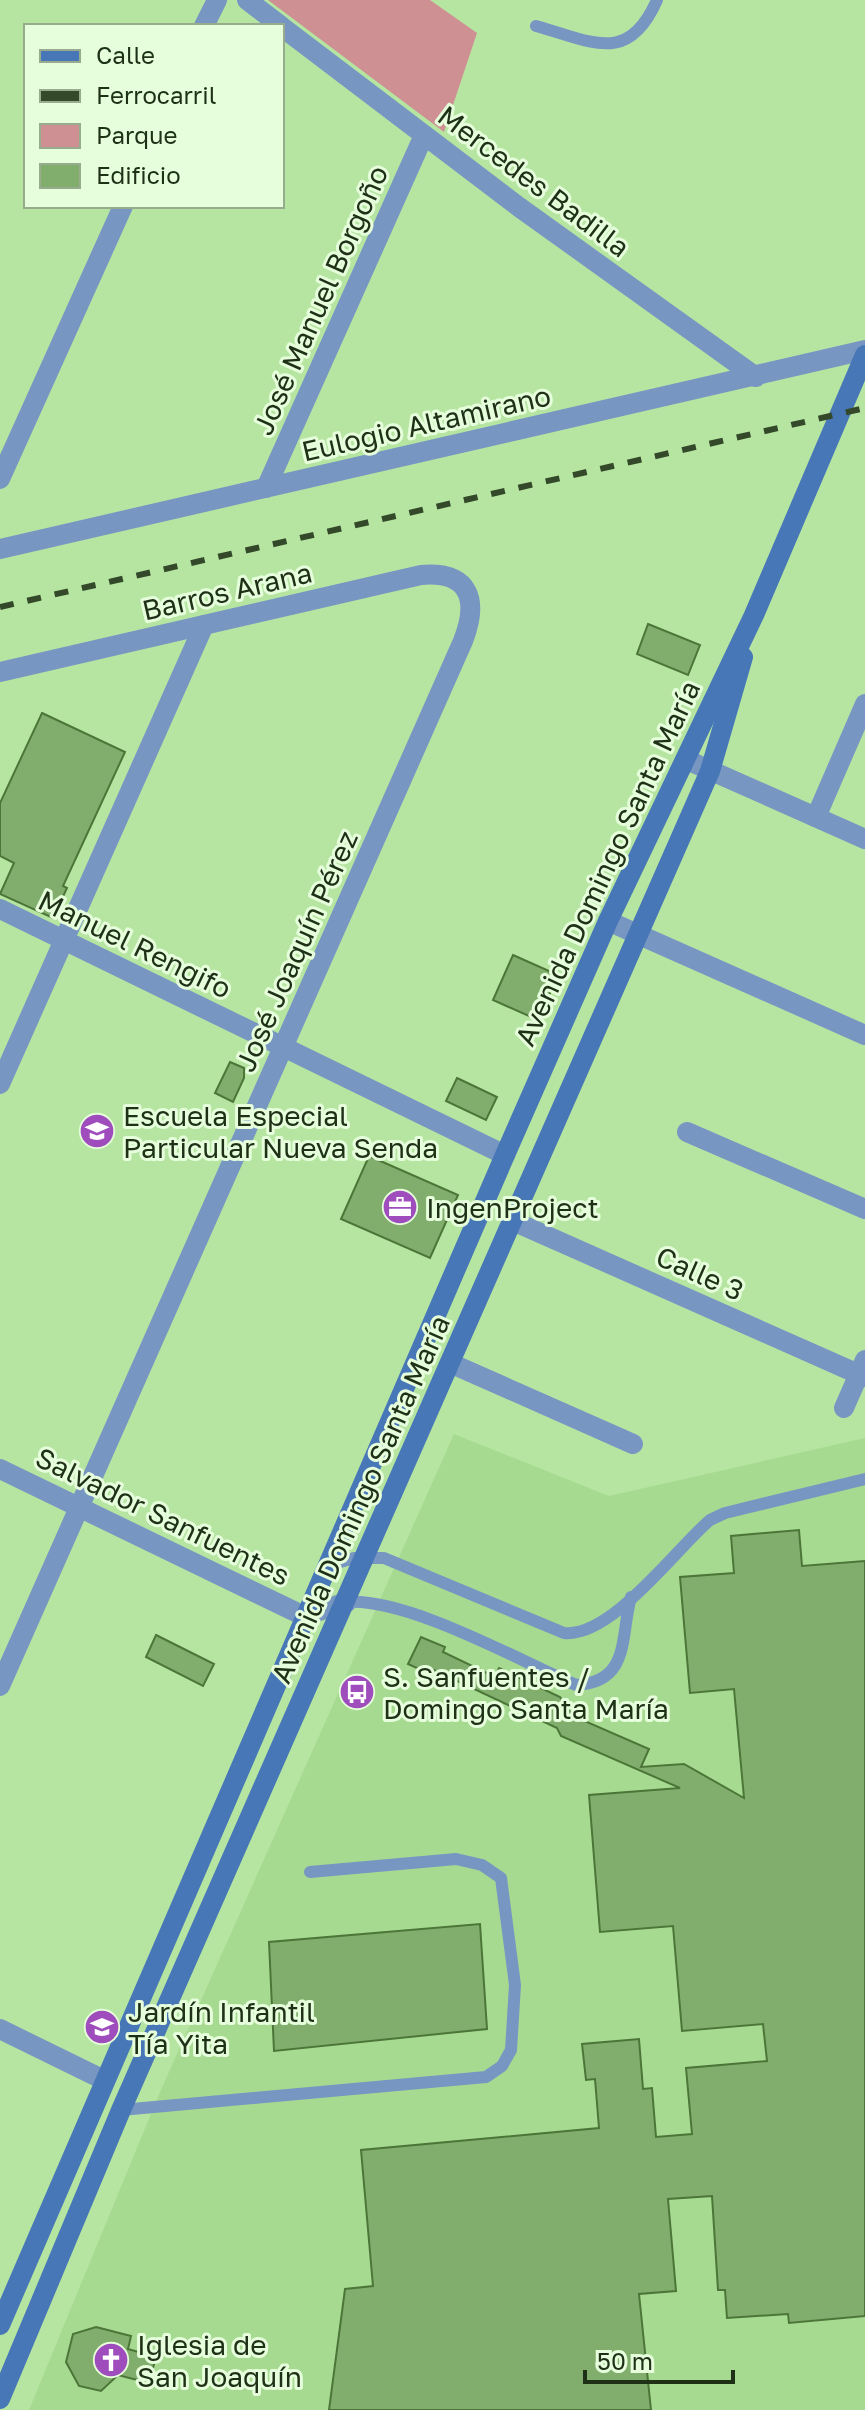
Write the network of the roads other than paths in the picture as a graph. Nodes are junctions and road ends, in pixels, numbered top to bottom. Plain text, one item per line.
1 (217, 0) edge
2 (247, 0) edge
3 (657, 0) edge
4 (205, 24) edge
5 (279, 24) edge
6 (536, 26) dead end
7 (284, 28) edge
8 (424, 135) junction
9 (122, 208) edge
10 (865, 352) edge
11 (756, 377) junction
12 (0, 477) edge
13 (266, 488) junction
14 (0, 549) edge
15 (464, 587) joint
16 (754, 615) junction
17 (204, 625) junction
18 (0, 672) edge
19 (865, 704) edge
20 (687, 760) junction
21 (710, 771) junction
22 (816, 817) junction
23 (865, 839) edge
24 (0, 909) edge
25 (608, 921) junction
26 (637, 934) junction
27 (64, 940) junction
28 (865, 1035) edge
29 (284, 1047) junction
30 (0, 1084) edge
31 (687, 1132) dead end
32 (505, 1155) junction
33 (865, 1209) edge
34 (513, 1221) junction
35 (450, 1363) junction
36 (863, 1371) edge
37 (844, 1408) dead end
38 (633, 1444) dead end
39 (0, 1469) edge
40 (865, 1479) edge
41 (80, 1507) junction
42 (366, 1558) junction
43 (327, 1566) junction
44 (631, 1597) junction
45 (347, 1602) junction
46 (304, 1616) junction
47 (0, 1686) edge
48 (310, 1872) dead end
49 (0, 2029) edge
50 (104, 2080) junction
51 (121, 2110) junction
52 (0, 2325) edge
53 (0, 2399) edge

1 - 4 street
2 - 5 street, Mercedes Badilla
3 - 6 lane
7 - 8 street, Mercedes Badilla
8 - 11 street, Mercedes Badilla
8 - 13 street, José Manuel Borgoño
9 - 12 street
10 - 11 street, Eulogio Altamirano
10 - 16 main road, Avenida Domingo Santa María
11 - 13 street, Eulogio Altamirano
13 - 14 street, Eulogio Altamirano
15 - 17 street, Barros Arana
15 - 29 street, José Joaquín Pérez
16 - 20 main road, Avenida Domingo Santa María
16 - 21 main road, Avenida Domingo Santa María
17 - 18 street, Barros Arana
17 - 27 street
19 - 22 street
20 - 21 street
20 - 25 main road, Avenida Domingo Santa María
21 - 22 street
21 - 26 main road, Avenida Domingo Santa María
22 - 23 street
24 - 27 street, Manuel Rengifo
25 - 26 street
25 - 32 main road, Avenida Domingo Santa María
26 - 28 street
26 - 34 main road, Avenida Domingo Santa María
27 - 29 street, Manuel Rengifo
27 - 30 street
29 - 32 street, Manuel Rengifo
29 - 41 street, José Joaquín Pérez
31 - 33 street
32 - 43 main road, Avenida Domingo Santa María
34 - 35 main road, Avenida Domingo Santa María
34 - 36 street, Calle 3
35 - 38 street
35 - 42 main road, Avenida Domingo Santa María
36 - 37 street
39 - 41 street, Salvador Sanfuentes
40 - 44 lane
41 - 46 street, Salvador Sanfuentes
41 - 47 street, José Joaquín Pérez
42 - 43 lane
42 - 44 lane
42 - 45 main road, Avenida Domingo Santa María
43 - 46 main road, Avenida Domingo Santa María
44 - 45 lane
45 - 46 street, Salvador Sanfuentes
45 - 51 main road, Avenida Domingo Santa María
46 - 50 main road, Avenida Domingo Santa María
48 - 51 lane
49 - 50 street
50 - 51 main road
50 - 52 main road, Avenida Domingo Santa María
51 - 53 main road, Avenida Domingo Santa María

